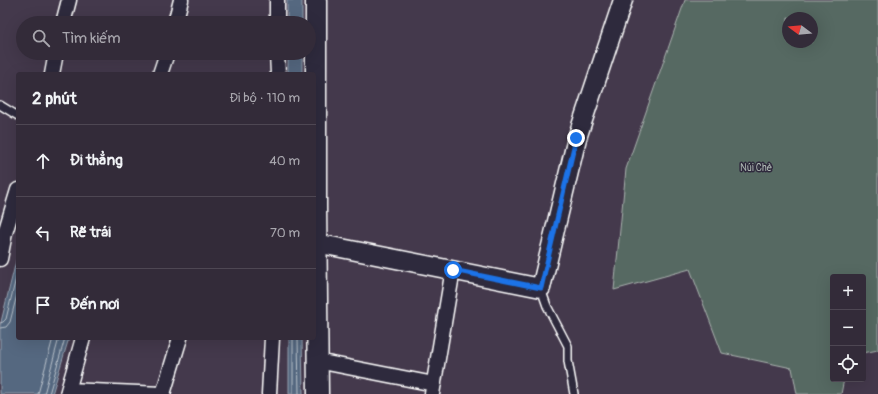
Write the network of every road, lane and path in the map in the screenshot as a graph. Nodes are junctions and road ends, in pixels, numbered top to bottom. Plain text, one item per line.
1 (69, 0) edge
2 (180, 0) edge
3 (277, 0) edge
4 (316, 0) edge
5 (623, 0) edge
6 (65, 16) edge
7 (177, 16) edge
8 (277, 16) edge
9 (316, 16) edge
10 (55, 60) edge
11 (165, 60) edge
12 (277, 60) edge
13 (316, 60) edge
14 (52, 72) edge
15 (161, 72) edge
16 (278, 72) edge
17 (316, 72) edge
18 (0, 105) edge
19 (16, 115) edge
20 (16, 197) edge
21 (316, 243) joint
22 (0, 259) edge
23 (453, 270) junction
24 (541, 288) junction
25 (82, 340) edge
26 (179, 340) edge
27 (272, 340) edge
28 (317, 361) junction
29 (433, 389) edge
30 (67, 392) edge
31 (163, 394) edge
32 (269, 394) edge
33 (318, 394) edge
34 (574, 394) edge

1 - 6 street
2 - 7 street
3 - 8 street
4 - 9 main road
5 - 24 street
10 - 14 street
11 - 15 street
12 - 16 street
13 - 17 main road
18 - 19 lane
20 - 22 street
21 - 23 street
21 - 28 main road
23 - 24 street
23 - 29 street
24 - 34 lane
25 - 30 street
26 - 31 street
27 - 32 street
28 - 29 street
28 - 33 main road
30 - 31 street

